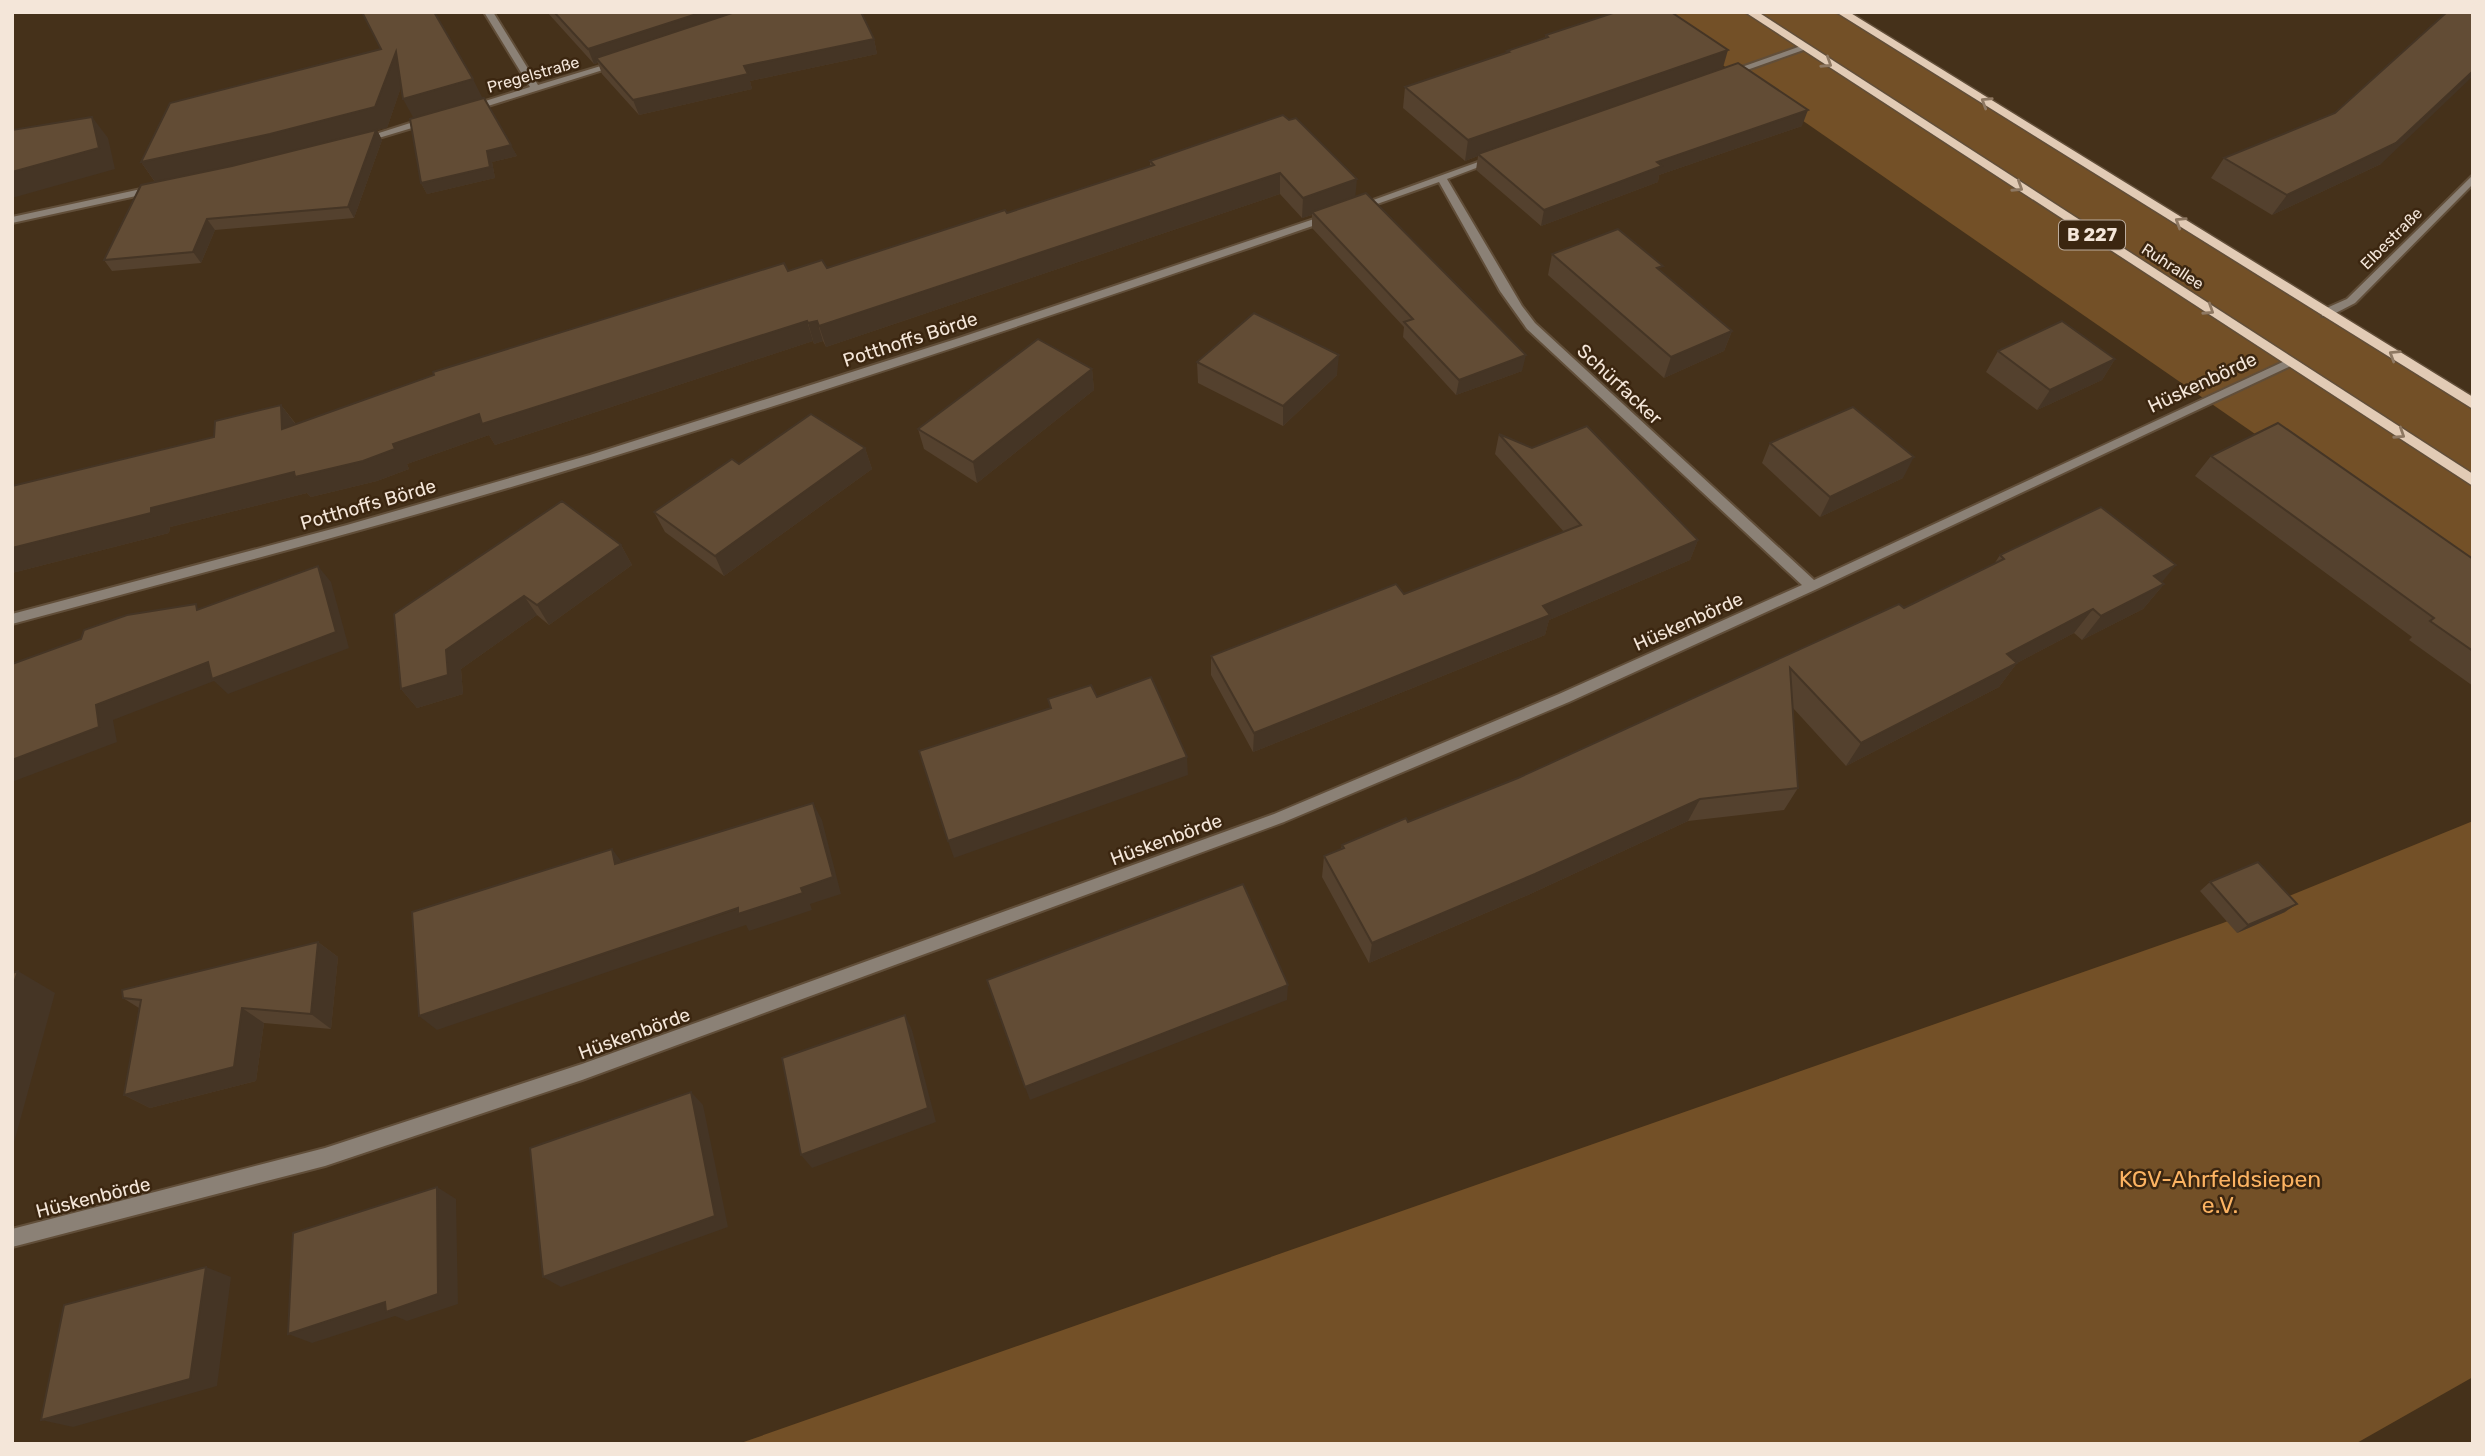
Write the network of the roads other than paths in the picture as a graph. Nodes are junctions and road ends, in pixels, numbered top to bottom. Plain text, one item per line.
1 (488, 12) edge
2 (1749, 12) edge
3 (1841, 12) edge
4 (1804, 48) junction
5 (634, 59) edge
6 (1715, 77) edge
7 (536, 89) junction
8 (460, 111) edge
9 (435, 119) edge
10 (347, 144) edge
11 (1506, 154) edge
12 (1441, 178) junction
13 (2473, 178) edge
14 (162, 187) edge
15 (1351, 209) edge
16 (1338, 214) edge
17 (12, 220) edge
18 (2326, 313) junction
19 (2291, 363) junction
20 (2473, 404) edge
21 (2473, 481) edge
22 (1812, 586) junction
23 (12, 619) edge
24 (12, 1238) edge

1 - 7 street
2 - 4 main road, Ruhrallee / B 227
18 -> 3 main road, B 227
4 - 6 street
4 -> 19 main road, Ruhrallee / B 227
5 - 7 street, Pregelstraße
7 - 8 street, Pregelstraße
9 - 10 street
11 - 12 street
12 - 15 street
12 - 22 street, Schürfacker
13 - 18 street, Elbestraße
14 - 17 street
16 - 23 street, Potthoffs Börde
20 -> 18 main road, B 227
19 -> 21 main road, Ruhrallee / B 227
19 - 22 street, Hüskenbörde
22 - 24 street, Hüskenbörde

